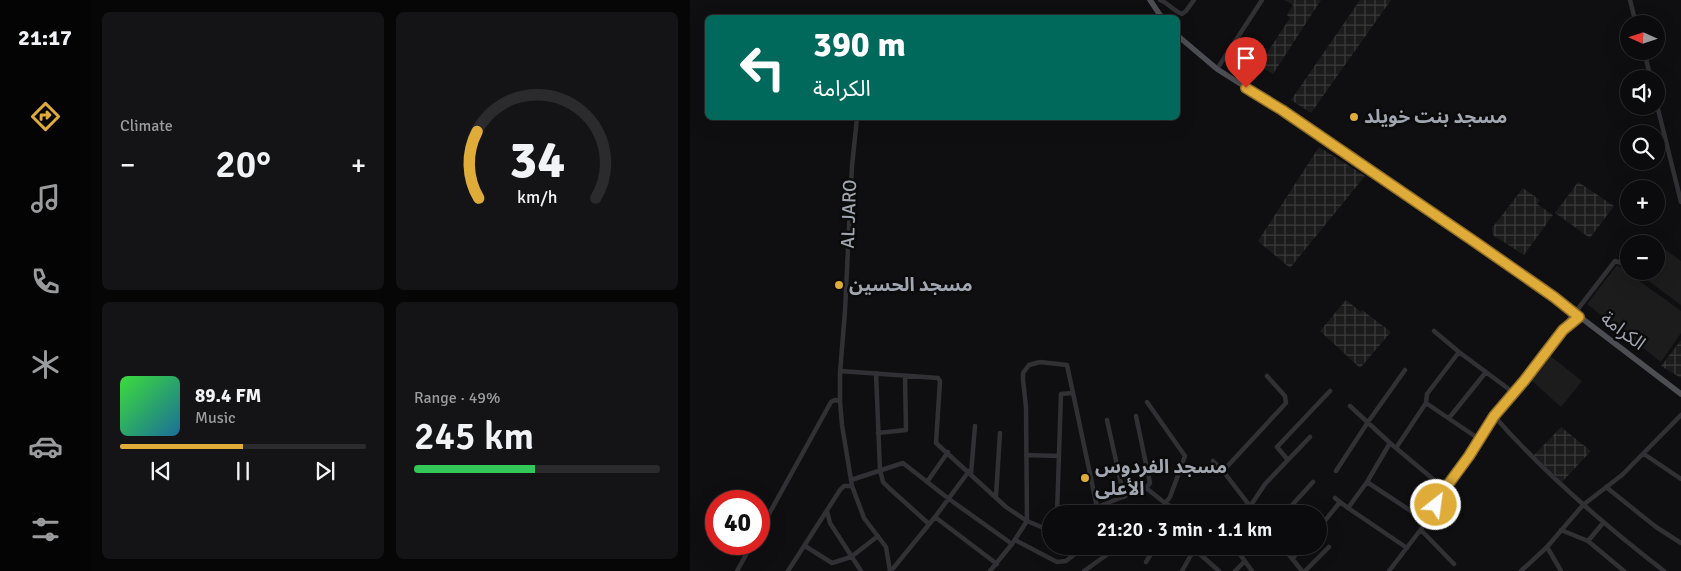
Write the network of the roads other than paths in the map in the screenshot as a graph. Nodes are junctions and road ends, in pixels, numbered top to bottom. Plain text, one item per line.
1 (1152, 0) edge
2 (1160, 0) edge
3 (1194, 0) edge
4 (1262, 0) edge
5 (1630, 0) edge
6 (1160, 15) edge
7 (1634, 15) edge
8 (1180, 38) edge
9 (1217, 69) junction
10 (1659, 115) edge
11 (857, 120) edge
12 (1681, 202) edge
13 (1620, 262) edge
14 (1575, 315) junction
15 (1434, 331) dead end
16 (1459, 352) junction
17 (1405, 370) dead end
18 (840, 371) junction
19 (1486, 372) junction
20 (876, 373) junction
21 (906, 376) junction
22 (1267, 376) dead end
23 (1330, 391) dead end
24 (1073, 393) junction
25 (1514, 393) junction
26 (1681, 394) edge
27 (840, 401) junction
28 (1148, 402) dead end
29 (1426, 403) junction
30 (1350, 406) dead end
31 (1681, 415) edge
32 (1136, 416) dead end
33 (1494, 416) junction
34 (1449, 418) junction
35 (1107, 420) dead end
36 (1368, 422) junction
37 (975, 426) dead end
38 (878, 433) junction
39 (1000, 433) dead end
40 (1310, 437) dead end
41 (1480, 439) junction
42 (1390, 443) junction
43 (1396, 448) junction
44 (948, 452) junction
45 (1644, 454) junction
46 (1026, 455) junction
47 (1059, 456) junction
48 (1288, 460) junction
49 (1213, 461) dead end
50 (880, 470) junction
51 (1222, 470) junction
52 (1336, 471) dead end
53 (970, 472) junction
54 (1681, 479) edge
55 (851, 480) junction
56 (927, 482) junction
57 (1313, 482) dead end
58 (1367, 482) junction
59 (852, 486) junction
60 (1606, 487) junction
61 (1146, 488) junction
62 (1445, 489) junction
63 (996, 496) junction
64 (1124, 497) junction
65 (1336, 498) dead end
66 (949, 499) junction
67 (1340, 502) junction
68 (1165, 503) junction
69 (1057, 505) edge
70 (1097, 505) edge
71 (1102, 505) edge
72 (1168, 505) edge
73 (1248, 505) edge
74 (1250, 505) edge
75 (1292, 505) edge
76 (1583, 505) junction
77 (1348, 508) junction
78 (827, 511) junction
79 (770, 512) edge
80 (935, 517) junction
81 (1327, 518) edge
82 (1027, 521) junction
83 (1426, 522) junction
84 (1603, 523) junction
85 (929, 524) junction
86 (1042, 527) edge
87 (1421, 530) junction
88 (1562, 530) junction
89 (878, 536) junction
90 (1588, 541) junction
91 (1013, 542) junction
92 (1681, 543) edge
93 (805, 546) junction
94 (1329, 547) dead end
95 (1546, 547) junction
96 (1407, 548) junction
97 (746, 555) edge
98 (1074, 555) edge
99 (1106, 555) edge
100 (1150, 555) edge
101 (1191, 555) edge
102 (1202, 555) edge
103 (1241, 555) edge
104 (1290, 555) edge
105 (1295, 555) edge
106 (851, 557) junction
107 (1292, 558) junction
108 (1245, 561) junction
109 (1146, 562) dead end
110 (996, 564) junction
111 (1454, 564) dead end
112 (737, 571) edge
113 (788, 571) edge
114 (861, 571) edge
115 (891, 571) edge
116 (990, 571) edge
117 (1084, 571) edge
118 (1182, 571) edge
119 (1219, 571) edge
120 (1235, 571) edge
121 (1252, 571) edge
122 (1304, 571) edge
123 (1389, 571) edge
124 (1521, 571) edge
125 (1561, 571) edge
126 (1624, 571) edge
127 (1664, 571) edge

1 - 6 main road
2 - 3 street
4 - 9 street
5 - 7 street
8 - 9 main road, الكرامة
9 - 14 main road, الكرامة
10 - 12 street
11 - 18 street, AL JARO
13 - 14 street
14 - 25 street
14 - 26 main road, الكرامة
15 - 16 street
16 - 19 street
16 - 29 street
17 - 36 street
18 - 20 street
18 - 27 street, AL JARO
19 - 25 street
19 - 34 street
20 - 21 street
20 - 38 street
21 - 38 street
21 - 44 street
22 - 51 street
23 - 48 street
24 - 46 street
24 - 47 street
24 - 70 street
25 - 33 street
27 - 55 street, AL JARO
27 - 79 street
28 - 68 street
29 - 34 street
29 - 43 street
30 - 36 street
31 - 45 street
32 - 61 street
33 - 41 street
33 - 76 street
34 - 41 street
35 - 64 street
36 - 42 street
36 - 52 street
37 - 53 street
38 - 50 street
39 - 63 street
40 - 48 street
41 - 62 street
42 - 43 street
42 - 58 street
43 - 62 street
44 - 53 street
44 - 56 street
45 - 54 street
45 - 60 street
46 - 47 street
46 - 82 street
47 - 69 street
48 - 74 street
49 - 51 street
50 - 55 street
50 - 56 street
50 - 85 street
51 - 73 street
53 - 63 street
53 - 66 street
55 - 59 street, AL JARO
56 - 66 street
57 - 75 street
58 - 77 street
58 - 83 street
59 - 78 street
59 - 89 street, AL JARO
60 - 76 street
60 - 92 street
61 - 64 street
61 - 68 street
62 - 83 street
63 - 82 street
64 - 71 street
65 - 67 street
66 - 80 street
66 - 91 street
67 - 77 street
67 - 81 street
68 - 72 street
76 - 84 street
76 - 88 street
77 - 96 street
78 - 93 street
78 - 106 street
80 - 85 street
80 - 110 street
82 - 86 street
82 - 91 street
83 - 87 street
84 - 90 street
84 - 127 street
85 - 115 street
87 - 96 street
87 - 111 street
88 - 90 street
88 - 95 street
89 - 106 street
89 - 115 street, AL JARO
90 - 126 street
91 - 98 street
91 - 110 street
93 - 106 street
93 - 113 street
94 - 122 street
95 - 124 street
95 - 125 street
96 - 123 street
97 - 112 street
99 - 117 street
100 - 109 street
101 - 118 street
102 - 119 street
103 - 108 street
104 - 107 street
105 - 107 street
106 - 114 street
107 - 122 street
108 - 120 street
108 - 121 street
110 - 116 street

